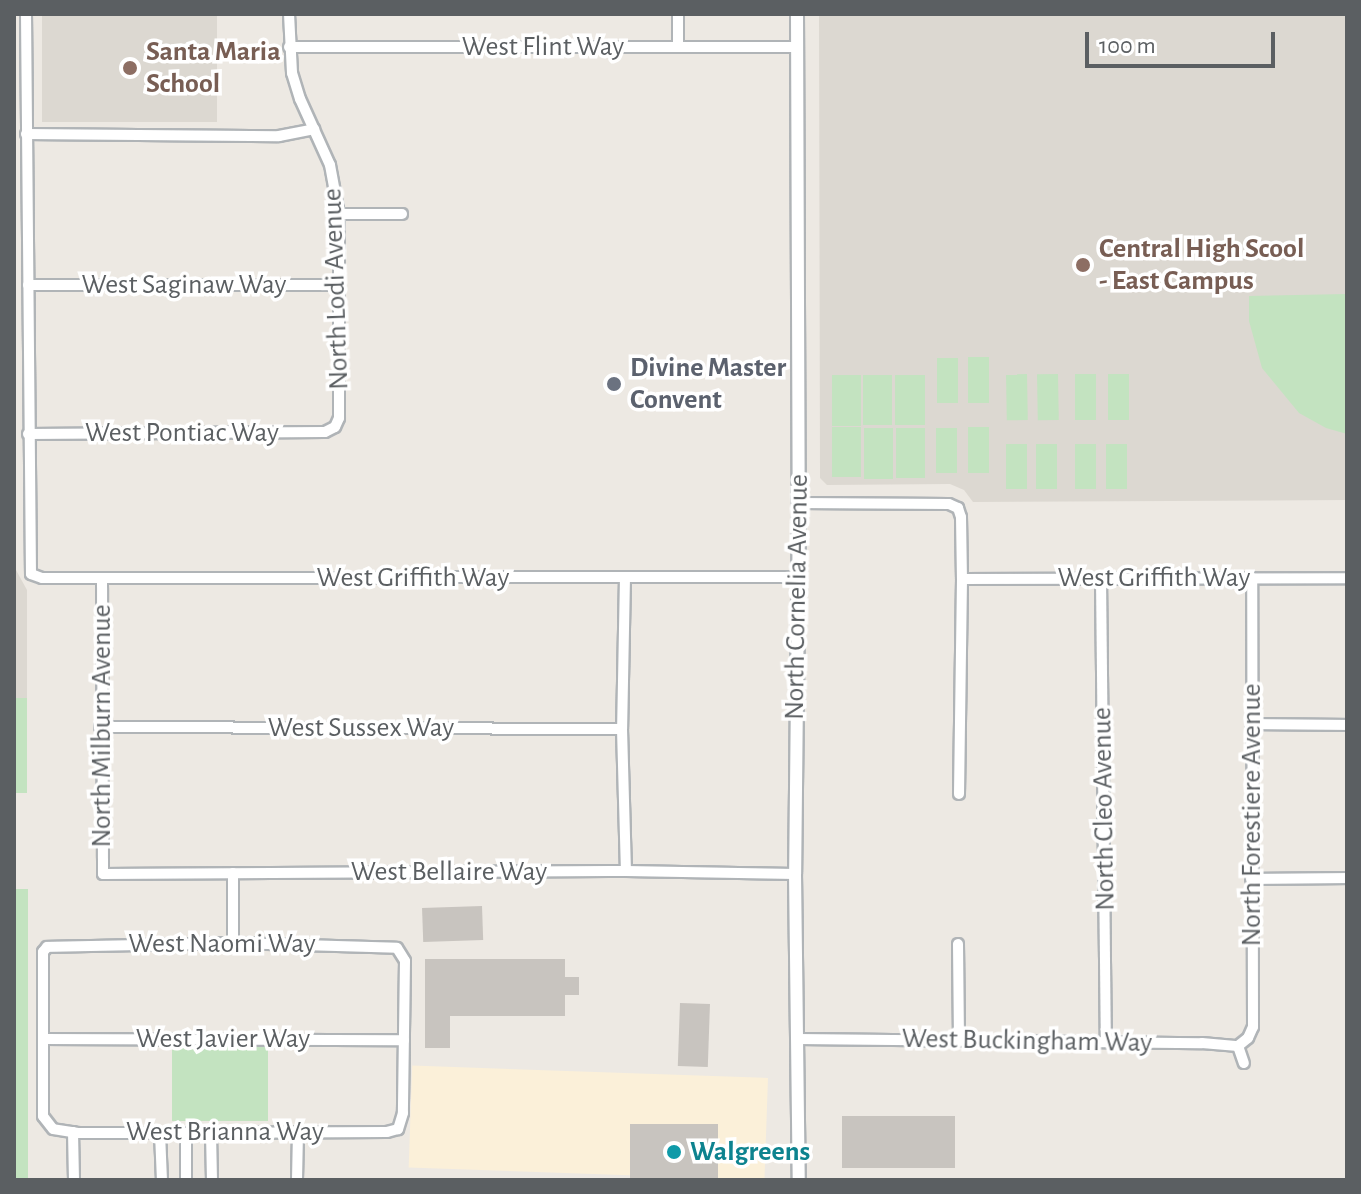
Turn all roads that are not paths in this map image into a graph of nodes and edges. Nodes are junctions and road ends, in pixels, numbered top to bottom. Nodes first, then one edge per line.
1 (26, 14) edge
2 (289, 14) edge
3 (678, 14) edge
4 (797, 14) edge
5 (289, 47) junction
6 (678, 47) junction
7 (797, 47) junction
8 (314, 129) junction
9 (26, 134) junction
10 (339, 214) junction
11 (402, 214) dead end
12 (28, 285) junction
13 (339, 285) junction
14 (335, 427) joint
15 (28, 434) junction
16 (799, 503) junction
17 (625, 577) junction
18 (796, 577) junction
19 (102, 578) junction
20 (1101, 578) junction
21 (1252, 578) junction
22 (1347, 578) edge
23 (962, 579) junction
24 (1251, 724) junction
25 (1347, 725) edge
26 (100, 727) junction
27 (622, 729) junction
28 (959, 794) dead end
29 (626, 871) junction
30 (233, 873) junction
31 (103, 874) joint
32 (795, 874) junction
33 (1347, 878) edge
34 (1251, 879) junction
35 (233, 943) junction
36 (958, 944) dead end
37 (43, 1039) junction
38 (798, 1039) junction
39 (959, 1039) junction
40 (404, 1040) junction
41 (1106, 1040) junction
42 (1238, 1046) junction
43 (1244, 1063) dead end
44 (73, 1132) junction
45 (298, 1132) junction
46 (160, 1133) junction
47 (186, 1133) junction
48 (211, 1133) junction
49 (74, 1180) edge
50 (162, 1180) edge
51 (186, 1180) edge
52 (212, 1180) edge
53 (297, 1180) edge
54 (799, 1180) edge

1 - 9 street
2 - 5 street, North Lodi Avenue
3 - 6 street
4 - 7 street, North Cornelia Avenue
5 - 6 street, West Flint Way
5 - 8 street, North Lodi Avenue
6 - 7 street, West Flint Way
7 - 16 street, North Cornelia Avenue
8 - 9 street
8 - 10 street, North Lodi Avenue
9 - 12 street
10 - 11 street
10 - 13 street, North Lodi Avenue
12 - 13 street, West Saginaw Way
12 - 15 street
13 - 14 street, North Lodi Avenue
14 - 15 street, West Pontiac Way
15 - 19 street, West Griffith Way
16 - 18 street, North Cornelia Avenue
16 - 23 street
17 - 18 street, West Griffith Way
17 - 19 street, West Griffith Way
17 - 27 street
18 - 32 street, North Cornelia Avenue
19 - 26 street, North Milburn Avenue
20 - 21 street, West Griffith Way
20 - 23 street, West Griffith Way
20 - 41 street, North Cleo Avenue
21 - 22 street, West Griffith Way
21 - 24 street, North Forestiere Avenue
23 - 28 street
24 - 25 street
24 - 34 street, North Forestiere Avenue
26 - 27 street, West Sussex Way
26 - 31 street, North Milburn Avenue
27 - 29 street
29 - 30 street, West Bellaire Way
29 - 32 street, West Bellaire Way
30 - 31 street, West Bellaire Way
30 - 35 street
32 - 38 street, North Cornelia Avenue
33 - 34 street
34 - 42 street, North Forestiere Avenue
35 - 37 street, West Naomi Way
35 - 40 street, West Naomi Way
36 - 39 street
37 - 40 street, West Javier Way
37 - 44 street, West Brianna Way
38 - 39 street, West Buckingham Way
38 - 54 street, North Cornelia Avenue
39 - 41 street, West Buckingham Way
40 - 45 street, West Brianna Way
41 - 42 street, West Buckingham Way
42 - 43 street
44 - 46 street, West Brianna Way
44 - 49 street
45 - 48 street, West Brianna Way
45 - 53 street
46 - 47 street, West Brianna Way
46 - 50 street
47 - 48 street, West Brianna Way
47 - 51 street
48 - 52 street

